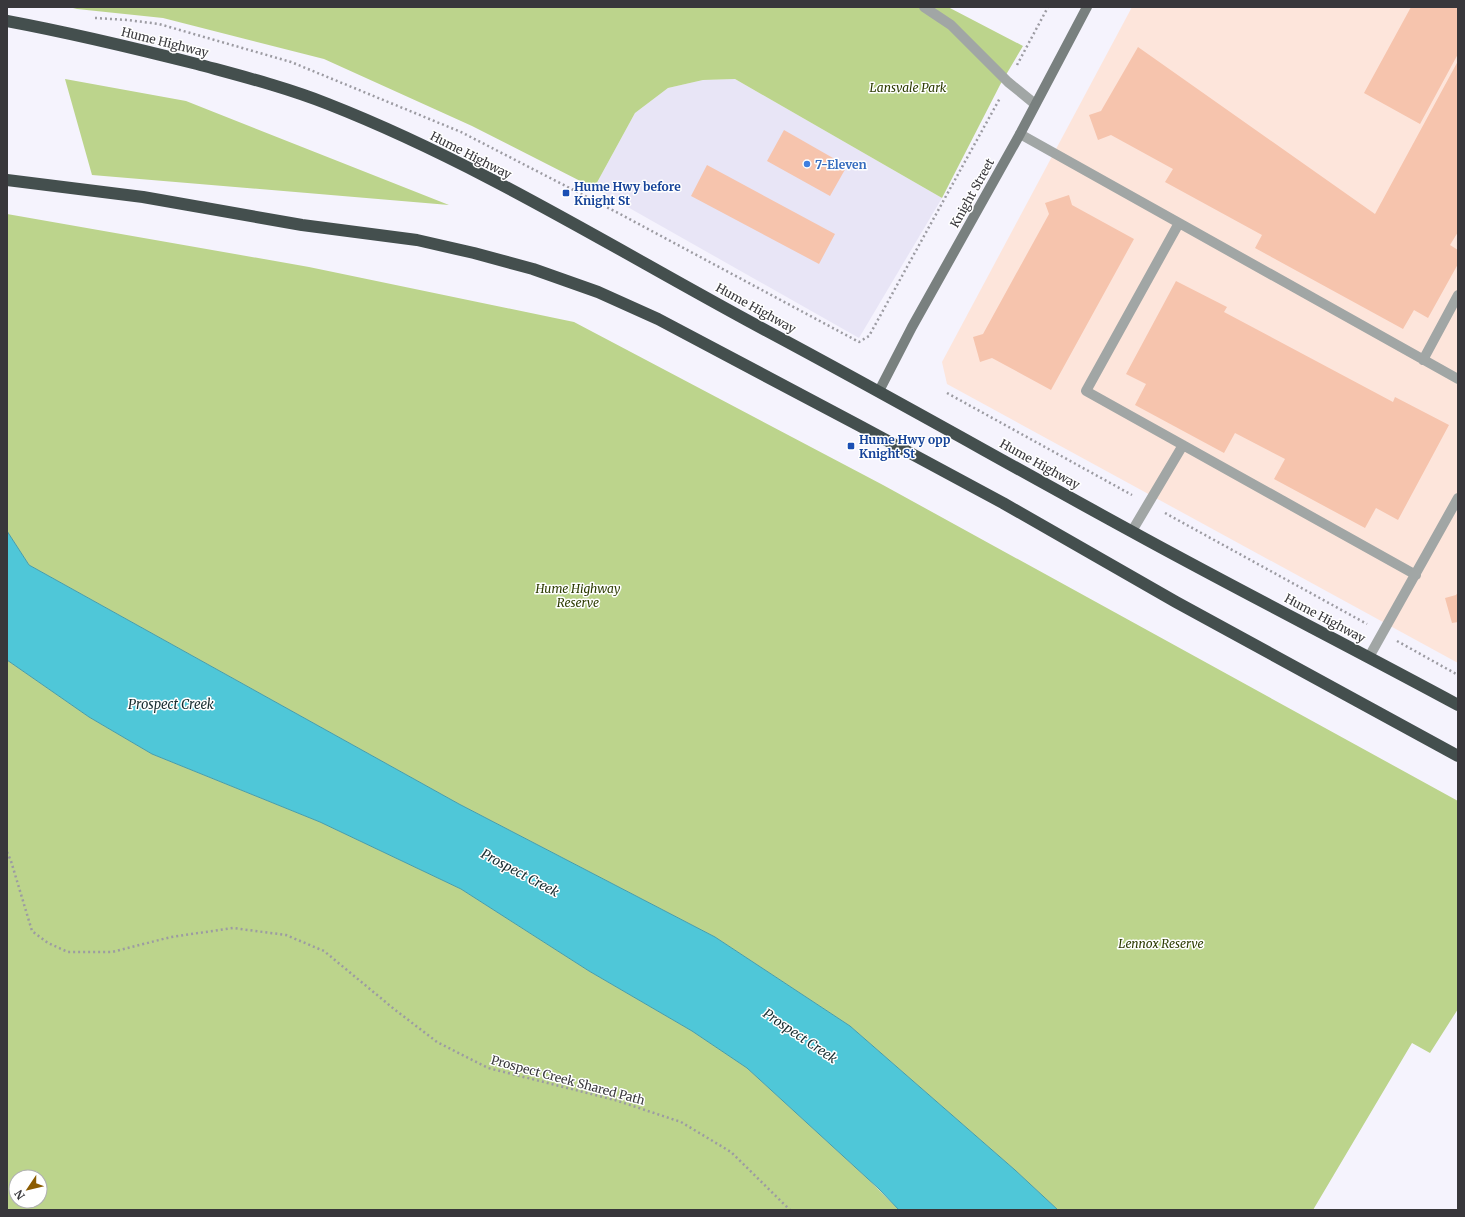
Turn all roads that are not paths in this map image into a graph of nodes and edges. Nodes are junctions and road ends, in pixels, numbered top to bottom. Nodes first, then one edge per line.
1 (924, 7) edge
2 (1087, 7) edge
3 (7, 21) edge
4 (1036, 104) junction
5 (1020, 134) junction
6 (12, 181) edge
7 (1179, 223) junction
8 (1458, 295) edge
9 (1423, 360) junction
10 (1458, 379) edge
11 (879, 391) junction
12 (1183, 445) junction
13 (1458, 498) edge
14 (1132, 531) junction
15 (1416, 575) junction
16 (1369, 657) junction
17 (1458, 705) edge
18 (1458, 756) edge

1 - 4 lane
2 - 4 street, Knight Street
3 - 11 highway, Hume Highway
4 - 5 street, Knight Street
5 - 7 lane
5 - 11 street, Knight Street
6 - 18 highway
7 - 9 lane
7 - 12 lane
8 - 9 lane
9 - 10 lane
11 - 14 highway, Hume Highway
12 - 14 lane
12 - 15 lane
13 - 15 lane
14 - 16 highway, Hume Highway
15 - 16 lane
16 - 17 highway, Hume Highway

